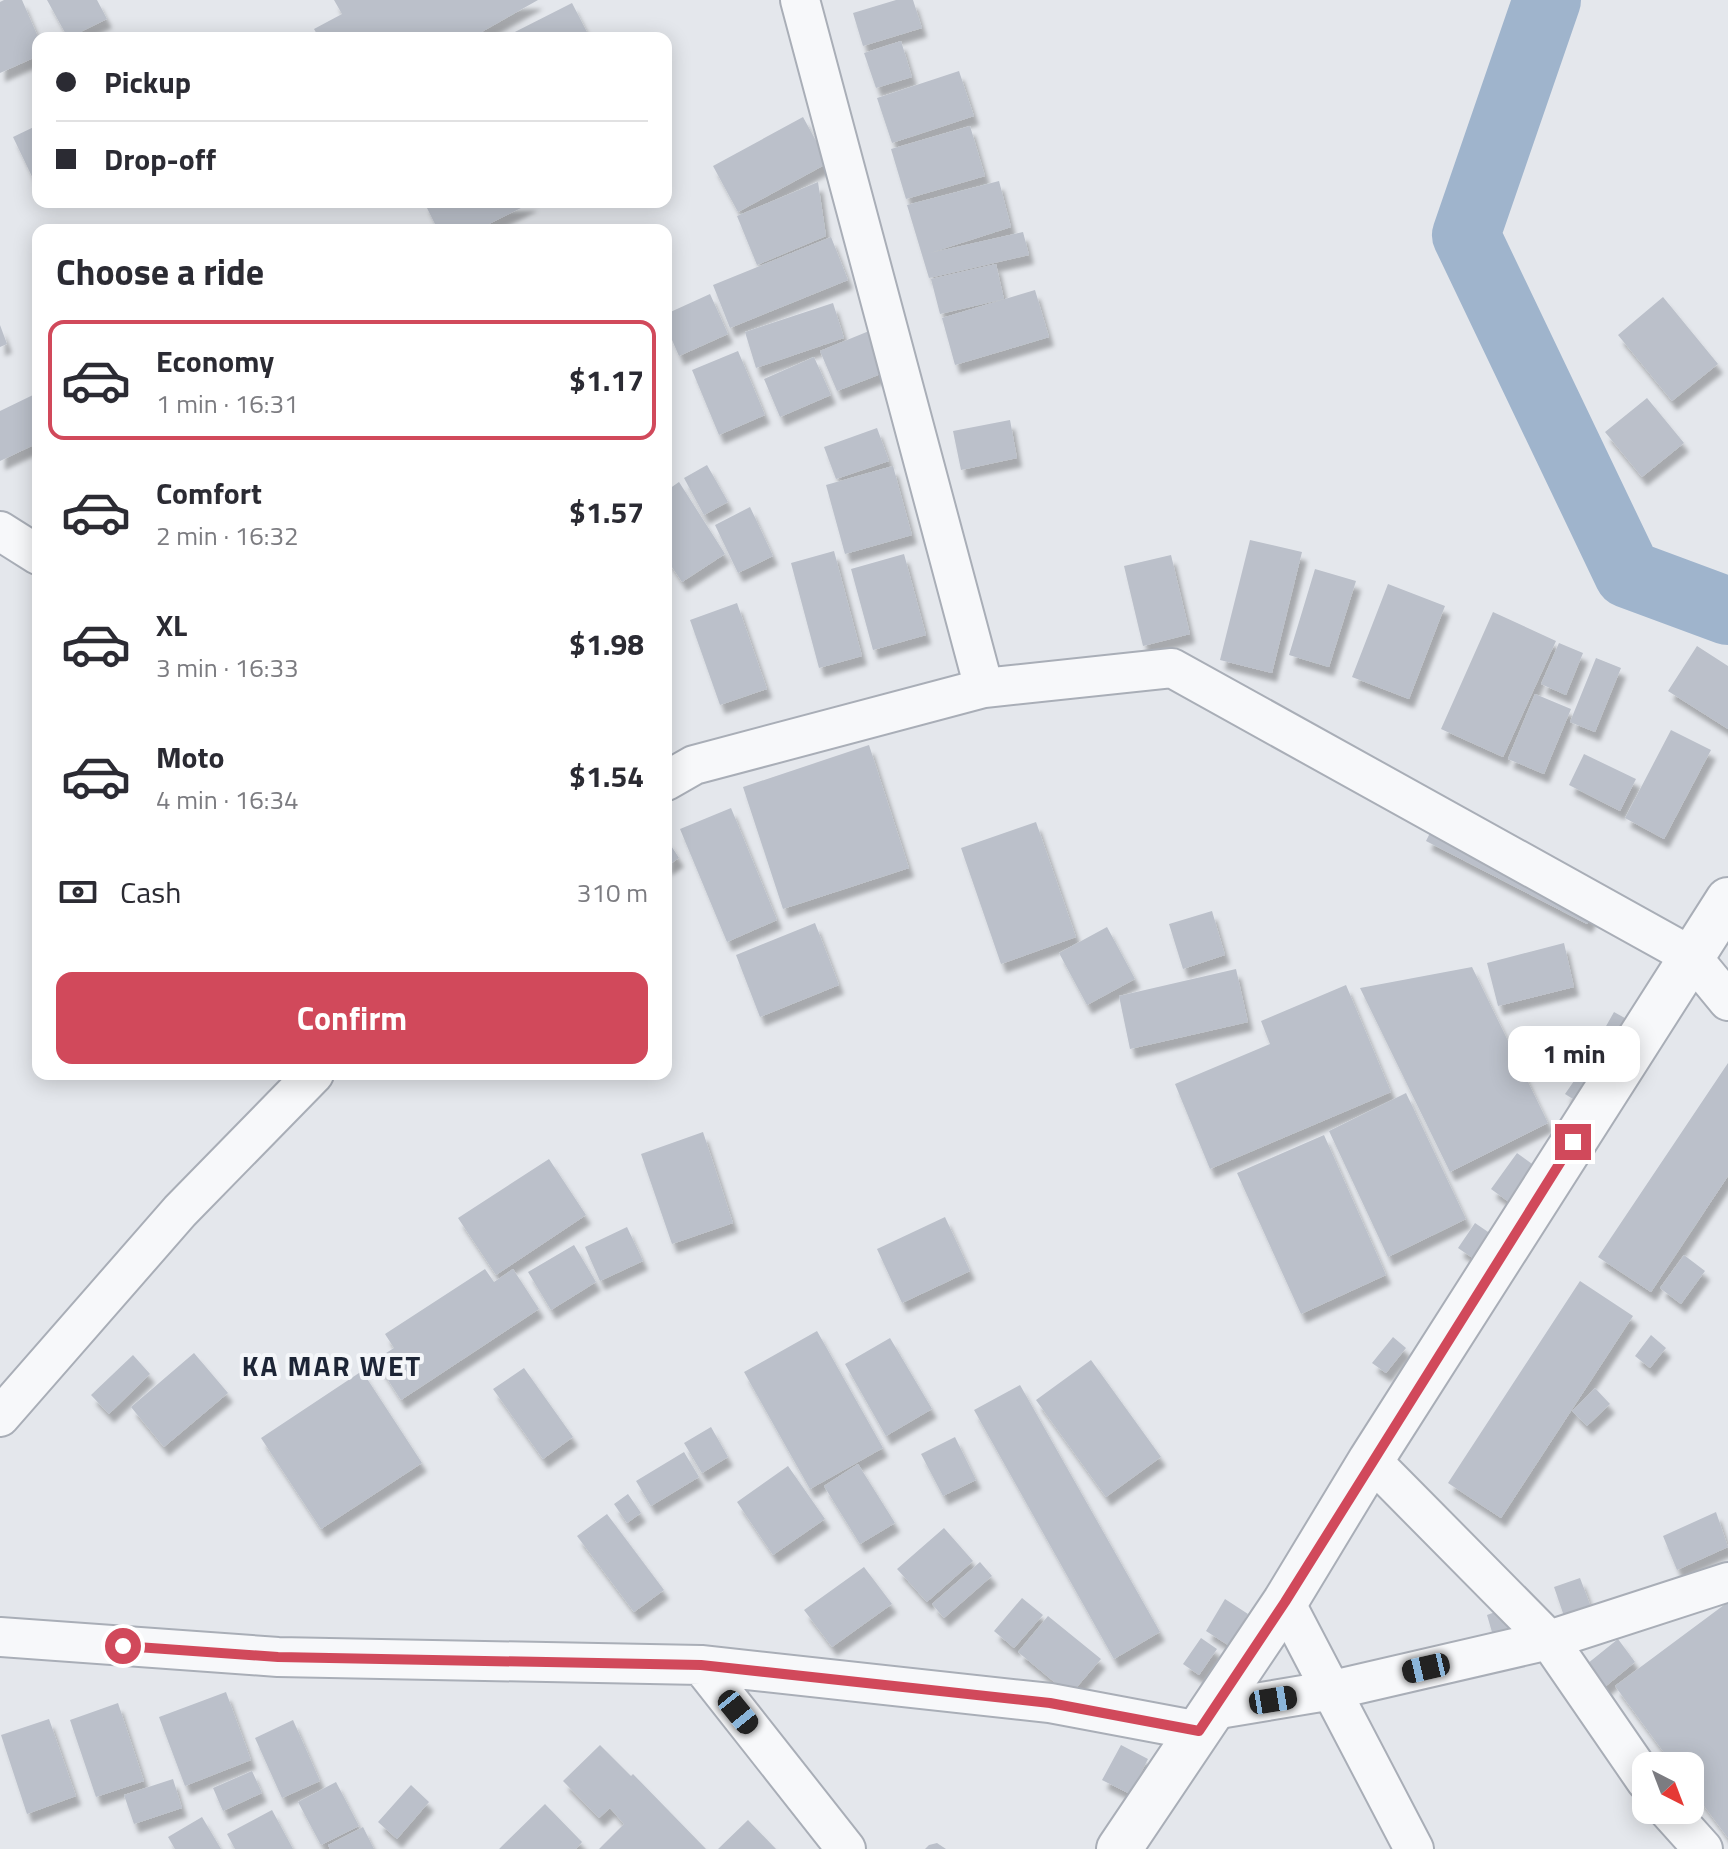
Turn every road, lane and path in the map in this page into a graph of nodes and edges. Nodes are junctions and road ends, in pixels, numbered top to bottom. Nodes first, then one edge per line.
1 (800, 0) edge
2 (0, 531) edge
3 (32, 551) edge
4 (984, 688) junction
5 (672, 778) edge
6 (1728, 900) edge
7 (1691, 956) junction
8 (1728, 1001) edge
9 (308, 1080) edge
10 (0, 1417) edge
11 (1371, 1460) junction
12 (1728, 1582) edge
13 (1285, 1602) junction
14 (0, 1637) edge
15 (1549, 1640) junction
16 (701, 1665) junction
17 (1333, 1690) junction
18 (1206, 1720) junction
19 (1632, 1761) edge
20 (1681, 1824) edge
21 (846, 1849) edge
22 (1119, 1849) edge
23 (1414, 1849) edge
24 (1703, 1849) edge

1 - 4 street
2 - 3 street
4 - 5 street
4 - 7 street
6 - 7 street
7 - 8 street
7 - 11 street
9 - 10 street
11 - 13 street
11 - 15 street
12 - 15 street
13 - 17 street
13 - 18 street
14 - 16 street
15 - 17 street
15 - 19 street
16 - 18 street
16 - 21 street
17 - 18 street
17 - 23 street
18 - 22 street
20 - 24 street

